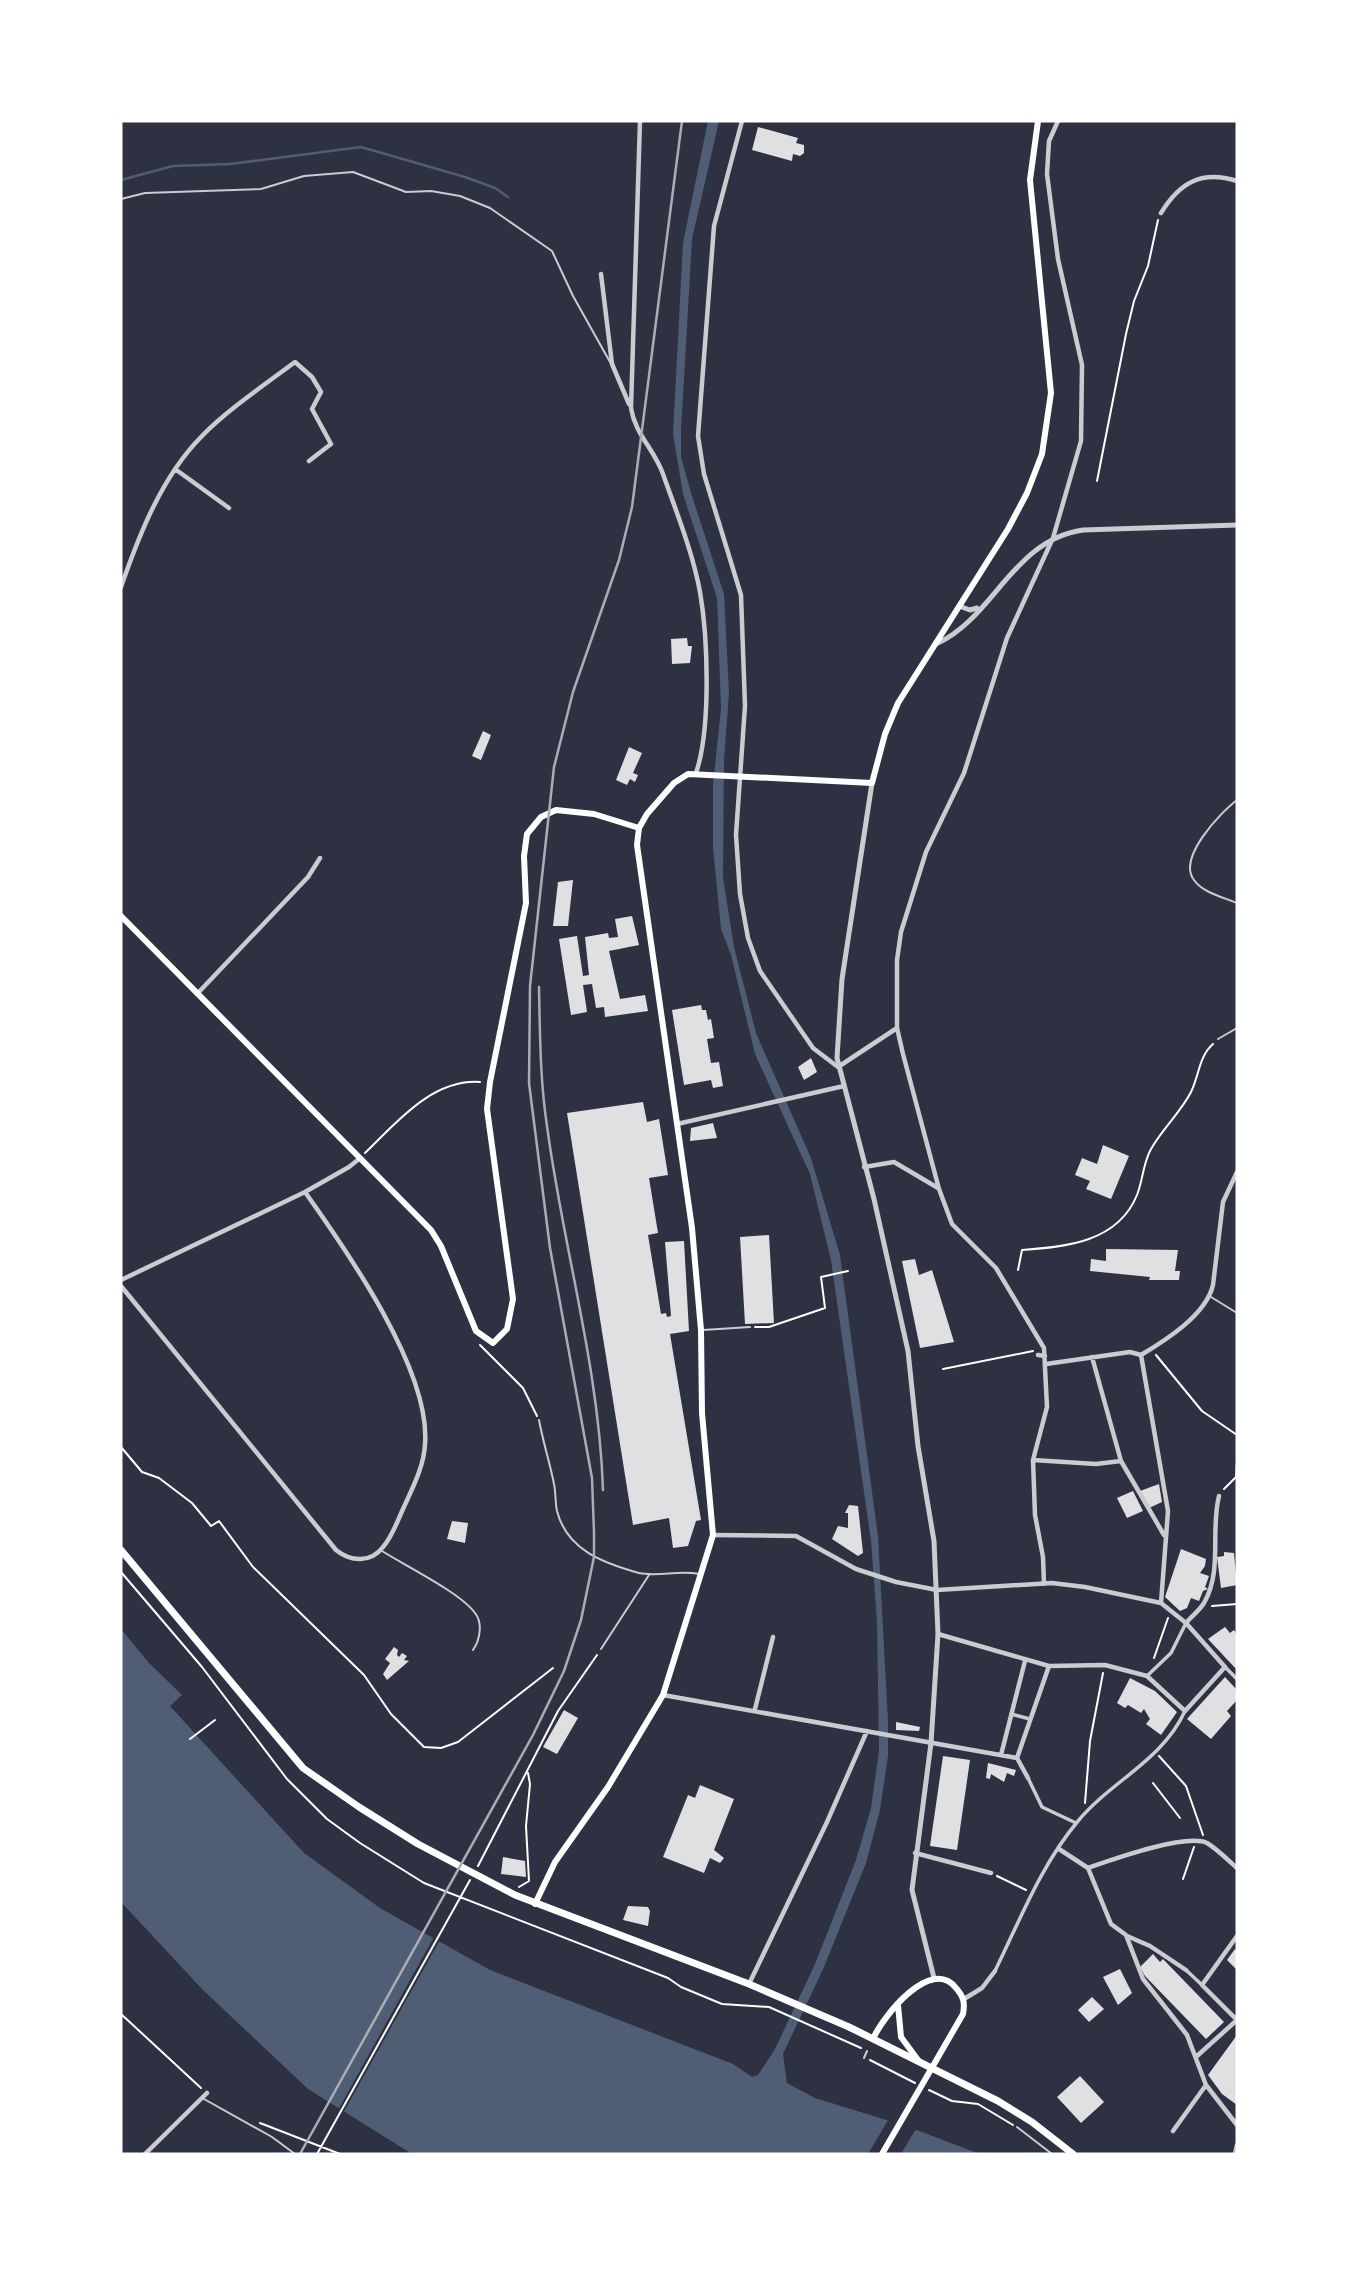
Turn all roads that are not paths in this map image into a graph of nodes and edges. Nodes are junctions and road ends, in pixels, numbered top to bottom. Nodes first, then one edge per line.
1 (640, 121) edge
2 (742, 121) edge
3 (1038, 121) edge
4 (1058, 121) edge
5 (1237, 181) edge
6 (121, 199) edge
7 (1161, 213) road end
8 (601, 274) dead end
9 (611, 364) junction
10 (631, 408) junction
11 (309, 461) dead end
12 (175, 469) junction
13 (229, 508) dead end
14 (1237, 525) edge
15 (1053, 538) junction
16 (121, 587) edge
17 (959, 606) junction
18 (980, 607) junction
19 (938, 643) junction
20 (696, 773) junction
21 (734, 775) junction
22 (872, 783) junction
23 (1237, 800) edge
24 (639, 828) junction
25 (320, 858) dead end
26 (1237, 903) edge
27 (121, 916) edge
28 (197, 994) junction
29 (897, 1028) junction
30 (1237, 1028) edge
31 (1218, 1039) road end
32 (838, 1067) junction
33 (844, 1086) junction
34 (676, 1124) junction
35 (359, 1159) junction
36 (864, 1167) junction
37 (1237, 1171) edge
38 (939, 1189) junction
39 (305, 1192) junction
40 (121, 1280) edge
41 (121, 1286) edge
42 (1210, 1297) junction
43 (1237, 1313) edge
44 (750, 1328) road end
45 (701, 1330) junction
46 (1038, 1355) dead end
47 (1140, 1355) junction
48 (1045, 1356) junction
49 (1092, 1357) junction
50 (1046, 1364) junction
51 (539, 1420) road end
52 (1033, 1460) junction
53 (1121, 1461) junction
54 (1219, 1496) road end
55 (713, 1535) junction
56 (1164, 1536) junction
57 (121, 1550) edge
58 (381, 1550) junction
59 (650, 1574) junction
60 (700, 1574) junction
61 (1044, 1584) junction
62 (937, 1590) junction
63 (1161, 1604) junction
64 (1186, 1623) junction
65 (938, 1634) junction
66 (773, 1637) dead end
67 (601, 1649) road end
68 (474, 1650) dead end
69 (1025, 1661) junction
70 (1049, 1666) junction
71 (1225, 1667) junction
72 (1147, 1676) junction
73 (1237, 1679) edge
74 (663, 1695) junction
75 (755, 1709) junction
76 (1185, 1711) junction
77 (1011, 1714) junction
78 (1032, 1720) junction
79 (867, 1731) junction
80 (931, 1743) junction
81 (1001, 1755) junction
82 (1017, 1758) junction
83 (1028, 1778) joint
84 (1076, 1823) junction
85 (1059, 1849) junction
86 (915, 1853) junction
87 (1088, 1868) junction
88 (1237, 1868) edge
89 (991, 1873) road end
90 (535, 1904) junction
91 (1126, 1936) junction
92 (1237, 1937) edge
93 (1186, 1970) joint
94 (995, 1971) joint
95 (934, 1978) junction
96 (749, 1984) junction
97 (1202, 1985) junction
98 (964, 1999) junction
99 (898, 2005) junction
100 (1237, 2020) edge
101 (873, 2039) junction
102 (867, 2051) road end
103 (1197, 2056) junction
104 (864, 2057) road end
105 (918, 2060) junction
106 (1206, 2085) junction
107 (207, 2093) road end
108 (204, 2099) junction
109 (1237, 2125) edge
110 (1017, 2127) road end
111 (1173, 2131) dead end
112 (1237, 2145) edge
113 (145, 2154) edge
114 (295, 2154) edge
115 (882, 2154) edge
116 (1052, 2154) edge
117 (1073, 2154) edge
118 (1235, 2154) edge

1 - 10 street
2 - 21 street
3 - 17 main road
4 - 15 street
5 - 7 street
6 - 9 lane
8 - 9 street
9 - 10 street
10 - 20 street
11 - 12 street
12 - 13 street
12 - 16 street
14 - 15 street
15 - 18 street
15 - 29 street
17 - 18 street
17 - 19 main road
18 - 19 street
19 - 22 main road
20 - 21 main road
20 - 24 main road
21 - 22 main road
21 - 32 street
22 - 32 street
23 - 26 lane
24 - 34 main road
24 - 35 main road
25 - 28 street
27 - 28 main road
28 - 35 main road
29 - 32 street
29 - 38 street
30 - 31 lane
32 - 33 street
33 - 34 street
33 - 36 street
34 - 45 main road
35 - 39 street
36 - 38 street
36 - 62 street
37 - 42 street
38 - 48 street
39 - 40 street
39 - 58 street
41 - 58 street
42 - 43 lane
42 - 47 street
44 - 45 lane
45 - 55 main road
46 - 48 street
47 - 49 street
47 - 56 street
48 - 50 street
49 - 50 street
49 - 53 street
50 - 52 street
51 - 59 lane
52 - 53 street
52 - 61 street
53 - 56 street
54 - 64 street
55 - 60 main road
55 - 62 street
56 - 63 street
57 - 90 main road
58 - 68 lane
59 - 60 lane
59 - 67 lane
60 - 74 main road
61 - 62 street
61 - 63 street
62 - 65 street
63 - 64 street
64 - 71 street
64 - 72 street
65 - 69 street
65 - 80 street
66 - 75 street
69 - 70 street
69 - 77 street
70 - 72 street
70 - 78 street
71 - 73 street
71 - 76 street
72 - 76 street
74 - 75 street
74 - 90 main road
75 - 79 street
76 - 84 street
77 - 78 street
77 - 81 street
78 - 82 street
79 - 80 street
79 - 96 street
80 - 81 street
80 - 86 street
81 - 82 street
82 - 83 street
83 - 84 street
84 - 85 street
85 - 87 street
85 - 94 street
86 - 89 street
86 - 95 street
87 - 88 street
87 - 91 street
90 - 96 main road
91 - 93 street
91 - 103 street
92 - 97 street
93 - 97 street
94 - 98 street
95 - 98 main road
95 - 99 main road
96 - 101 main road
97 - 100 street
98 - 115 main road
99 - 101 main road
99 - 105 main road
100 - 103 street
101 - 105 main road
102 - 104 lane
103 - 106 street
105 - 117 main road
106 - 109 street
106 - 111 street
107 - 108 street
108 - 113 street
108 - 114 lane
110 - 116 lane
112 - 118 street

